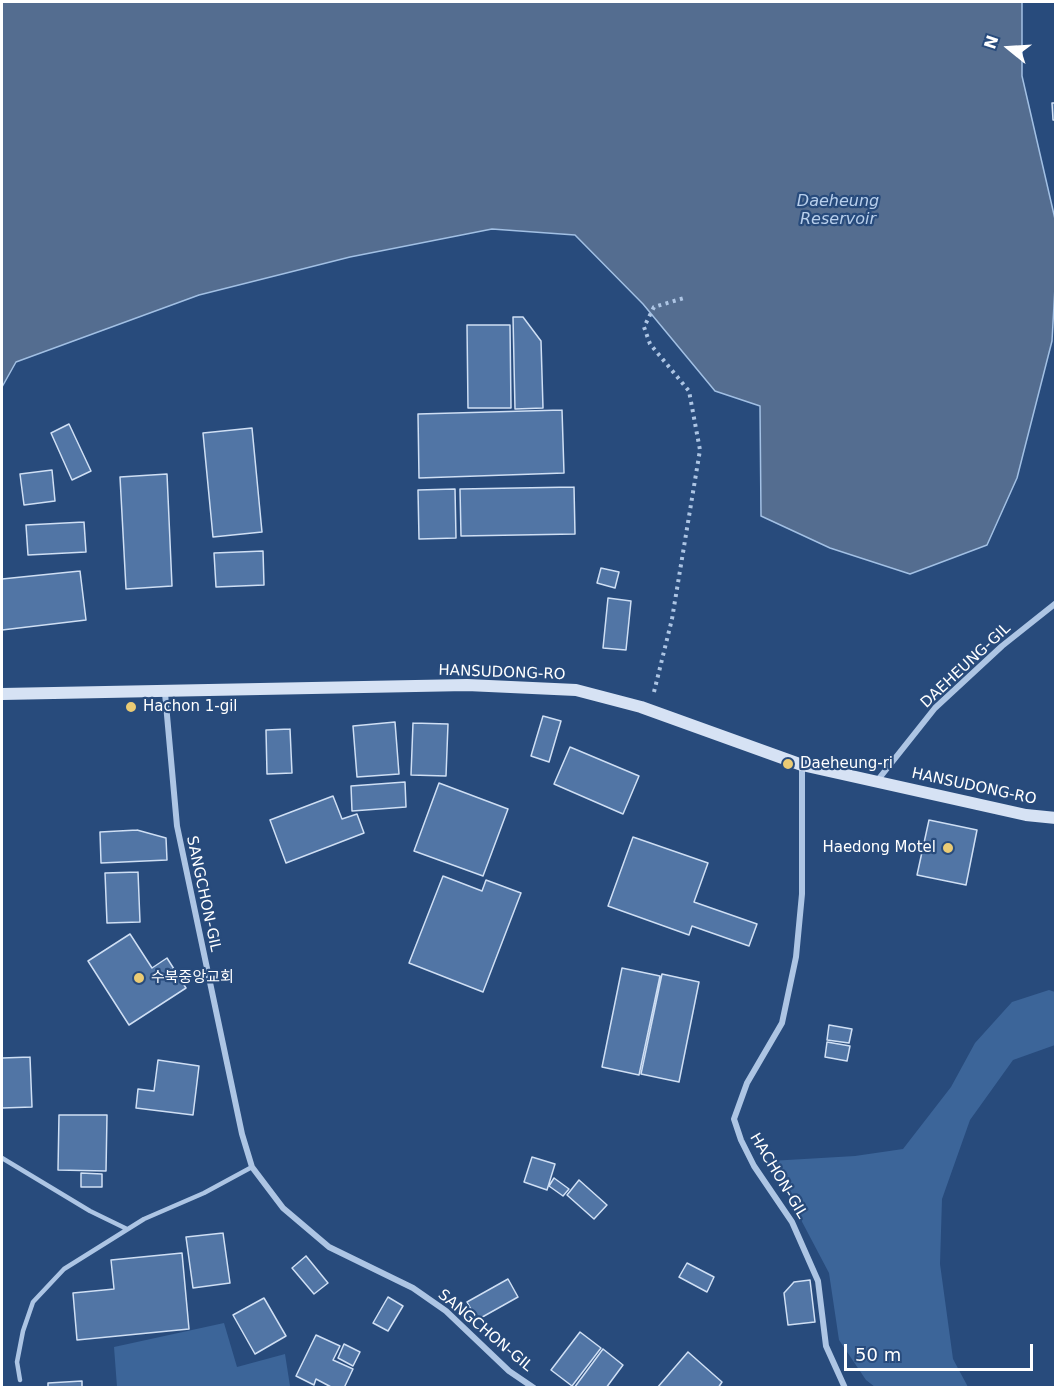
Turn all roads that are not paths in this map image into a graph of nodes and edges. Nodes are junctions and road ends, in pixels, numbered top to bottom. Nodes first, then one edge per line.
1 (1056, 603) edge
2 (165, 693) junction
3 (2, 694) edge
4 (802, 765) junction
5 (876, 781) junction
6 (1056, 818) edge
7 (2, 1158) edge
8 (252, 1167) junction
9 (127, 1229) junction
10 (20, 1380) dead end
11 (534, 1388) edge
12 (845, 1388) edge

1 - 5 street, DAEHEUNG-GIL
2 - 3 street, HANSUDONG-RO
2 - 4 street, HANSUDONG-RO
2 - 8 street, SANGCHON-GIL
4 - 5 street, HANSUDONG-RO
4 - 12 street, HACHON-GIL
5 - 6 street, HANSUDONG-RO
7 - 9 lane
8 - 9 lane
8 - 11 street, SANGCHON-GIL
9 - 10 lane

